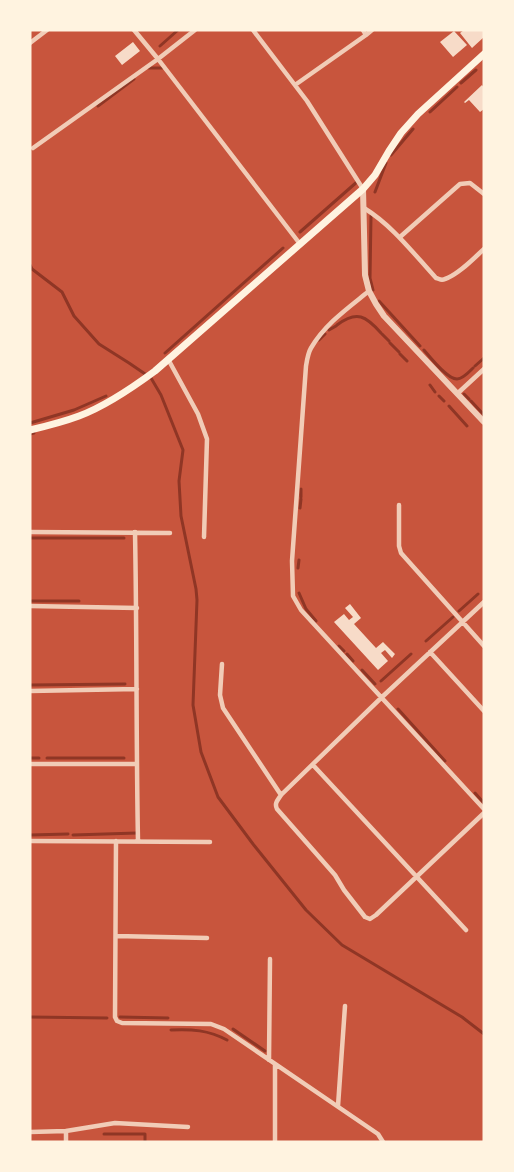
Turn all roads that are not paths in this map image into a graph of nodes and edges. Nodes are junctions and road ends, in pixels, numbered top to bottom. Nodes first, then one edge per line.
1 (47, 30) edge
2 (134, 30) edge
3 (195, 30) edge
4 (253, 30) edge
5 (372, 30) edge
6 (364, 32) edge
7 (30, 43) edge
8 (483, 57) edge
9 (158, 59) junction
10 (295, 85) junction
11 (33, 148) dead end
12 (363, 189) junction
13 (484, 194) edge
14 (364, 208) junction
15 (400, 237) junction
16 (300, 244) junction
17 (484, 249) edge
18 (369, 291) junction
19 (168, 359) junction
20 (484, 369) edge
21 (458, 393) junction
22 (484, 422) edge
23 (30, 430) edge
24 (399, 505) dead end
25 (30, 532) edge
26 (135, 532) junction
27 (170, 533) dead end
28 (204, 537) dead end
29 (484, 602) edge
30 (30, 606) edge
31 (137, 608) junction
32 (463, 621) junction
33 (484, 646) edge
34 (430, 652) junction
35 (222, 664) dead end
36 (137, 689) junction
37 (30, 691) edge
38 (381, 698) junction
39 (484, 711) edge
40 (30, 764) edge
41 (136, 764) junction
42 (313, 765) junction
43 (281, 795) junction
44 (484, 811) edge
45 (116, 841) junction
46 (138, 841) junction
47 (30, 842) edge
48 (210, 842) dead end
49 (417, 876) junction
50 (466, 930) dead end
51 (116, 936) junction
52 (207, 938) dead end
53 (270, 959) dead end
54 (345, 1006) dead end
55 (269, 1060) junction
56 (275, 1065) junction
57 (338, 1106) junction
58 (188, 1128) dead end
59 (66, 1131) junction
60 (30, 1132) edge
61 (66, 1142) edge
62 (275, 1142) edge
63 (383, 1142) edge

1 - 7 street
2 - 9 street
3 - 9 street
4 - 10 street
5 - 6 street
6 - 10 street
8 - 12 main road
9 - 11 street
9 - 16 street
10 - 12 street
12 - 14 street
12 - 16 main road
13 - 15 street
14 - 15 street
14 - 18 street
15 - 17 street
16 - 19 main road
18 - 21 street
18 - 38 street
19 - 23 main road
19 - 28 street
20 - 21 street
21 - 22 street
24 - 32 street
25 - 26 street
26 - 27 street
26 - 31 street
29 - 32 street
30 - 31 street
31 - 36 street
32 - 33 street
32 - 34 street
34 - 38 street
34 - 39 street
35 - 43 street
36 - 37 street
36 - 41 street
38 - 42 street
38 - 44 street
40 - 41 street
41 - 46 street
42 - 43 street
42 - 49 street
43 - 49 street
44 - 49 street
45 - 46 street
45 - 47 street
45 - 51 street
46 - 48 street
49 - 50 street
51 - 52 street
51 - 55 street
53 - 55 street
54 - 57 street
55 - 56 street
56 - 57 street
56 - 62 street
57 - 63 street
58 - 59 street
59 - 60 street
59 - 61 street

